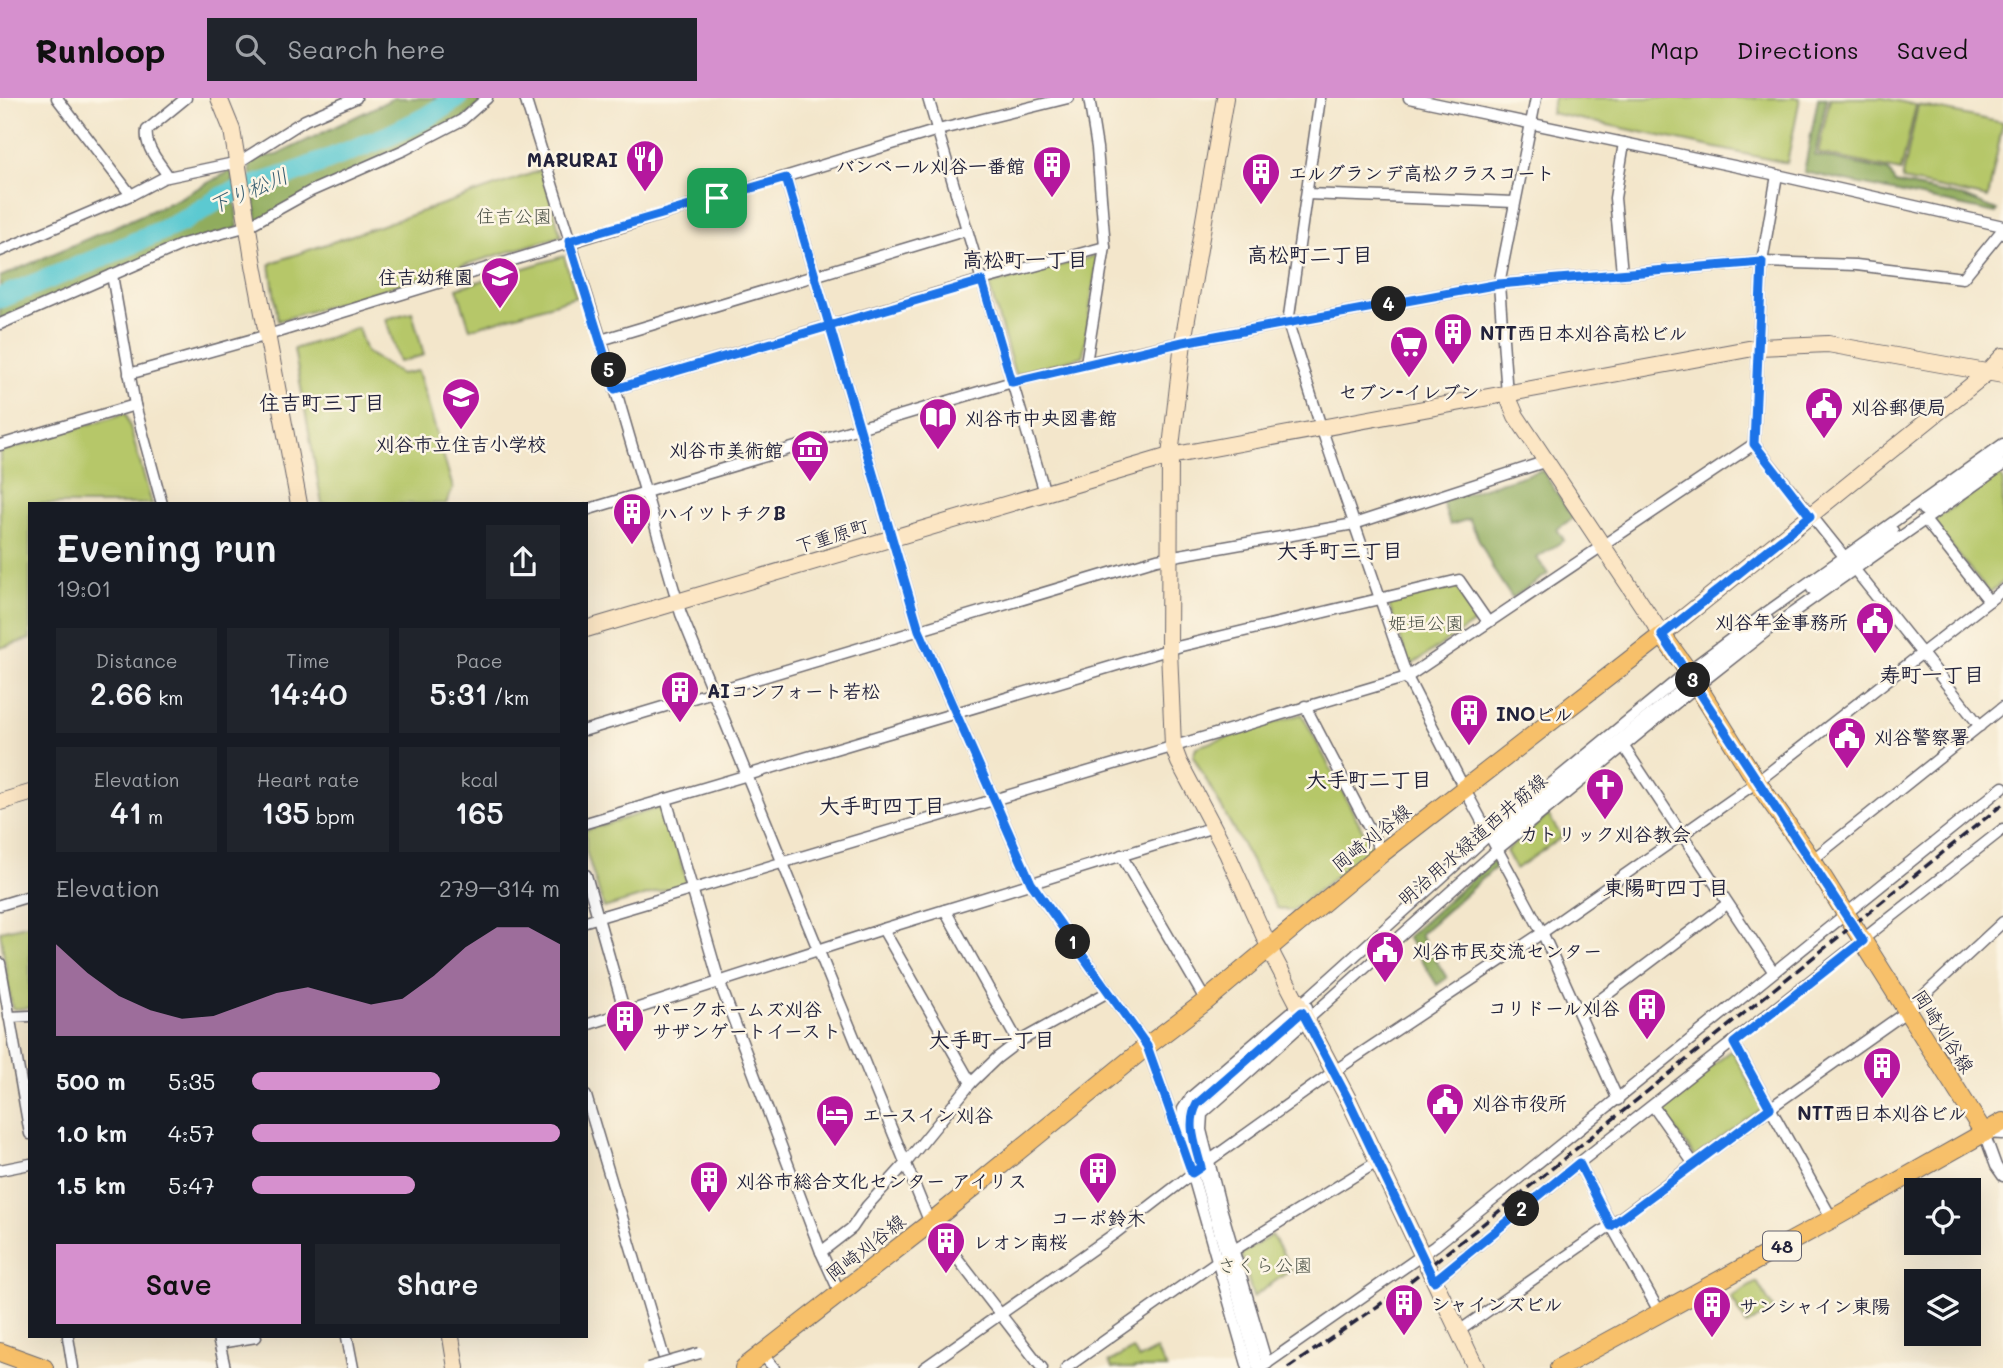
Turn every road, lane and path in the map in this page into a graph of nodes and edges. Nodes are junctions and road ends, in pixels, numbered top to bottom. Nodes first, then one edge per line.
1 (57, 98) edge
2 (186, 98) edge
3 (219, 98) edge
4 (356, 98) edge
5 (487, 98) edge
6 (525, 98) edge
7 (928, 98) edge
8 (1068, 98) edge
9 (1089, 98) edge
10 (1225, 98) edge
11 (1320, 98) edge
12 (1409, 98) edge
13 (1536, 98) edge
14 (1531, 123) junction
15 (938, 130) junction
16 (1624, 143) junction
17 (239, 164) junction
18 (1777, 175) junction
19 (168, 176) junction
20 (786, 178) junction
21 (1307, 194) junction
22 (131, 195) junction
23 (1514, 202) junction
24 (248, 226) junction
25 (2003, 228) edge
26 (967, 230) junction
27 (569, 241) junction
28 (1105, 247) junction
29 (0, 251) edge
30 (1762, 262) junction
31 (1622, 273) junction
32 (112, 275) junction
33 (815, 277) junction
34 (982, 281) junction
35 (1499, 284) junction
36 (1288, 323) junction
37 (0, 324) edge
38 (831, 326) junction
39 (268, 335) junction
40 (601, 340) junction
41 (1183, 342) junction
42 (1759, 347) junction
43 (2003, 356) edge
44 (1086, 363) junction
45 (1995, 373) edge
46 (129, 374) junction
47 (1012, 382) junction
48 (615, 389) junction
49 (1507, 395) junction
50 (135, 405) junction
51 (1321, 427) junction
52 (859, 429) junction
53 (0, 444) edge
54 (1754, 444) junction
55 (2003, 444) edge
56 (2003, 454) edge
57 (1170, 456) junction
58 (1547, 461) junction
59 (2002, 467) edge
60 (645, 492) junction
61 (1045, 494) junction
62 (161, 502) edge
63 (299, 502) edge
64 (588, 509) edge
65 (1810, 516) junction
66 (1925, 520) junction
67 (1354, 524) junction
68 (891, 539) junction
69 (1604, 547) junction
70 (1170, 557) junction
71 (1848, 563) junction
72 (2003, 590) edge
73 (1381, 599) junction
74 (1989, 601) junction
75 (677, 603) junction
76 (1488, 622) junction
77 (588, 628) edge
78 (919, 630) junction
79 (1662, 635) junction
80 (1169, 650) junction
81 (1922, 654) junction
82 (1407, 677) junction
83 (1692, 679) junction
84 (713, 693) junction
85 (1305, 706) junction
86 (2003, 707) edge
87 (957, 712) junction
88 (1980, 726) junction
89 (588, 729) edge
90 (1172, 746) junction
91 (1624, 747) junction
92 (746, 775) junction
93 (1757, 782) junction
94 (2003, 786) edge
95 (1465, 790) junction
96 (28, 794) edge
97 (666, 800) junction
98 (995, 800) junction
99 (0, 802) edge
100 (588, 822) edge
101 (1214, 827) junction
102 (2003, 829) edge
103 (1681, 836) junction
104 (1494, 841) junction
105 (1382, 853) junction
106 (1121, 855) junction
107 (1812, 860) junction
108 (782, 862) junction
109 (588, 881) edge
110 (1031, 883) junction
111 (693, 889) junction
112 (28, 897) edge
113 (1727, 904) junction
114 (0, 905) edge
115 (945, 910) junction
116 (1844, 914) junction
117 (599, 917) junction
118 (588, 920) edge
119 (2003, 922) edge
120 (883, 929) junction
121 (1542, 932) junction
122 (1863, 941) junction
123 (1269, 948) junction
124 (818, 950) junction
125 (0, 963) edge
126 (1773, 971) junction
127 (719, 981) junction
128 (1108, 992) junction
129 (1206, 1001) junction
130 (1302, 1012) junction
131 (1906, 1012) junction
132 (625, 1013) junction
133 (1580, 1015) junction
134 (28, 1016) edge
135 (6, 1021) edge
136 (588, 1024) edge
137 (1018, 1042) junction
138 (1734, 1043) junction
139 (1147, 1046) junction
140 (1333, 1072) junction
141 (971, 1083) junction
142 (1618, 1100) junction
143 (588, 1103) edge
144 (1653, 1106) junction
145 (1770, 1108) junction
146 (2003, 1122) edge
147 (28, 1125) edge
148 (1984, 1133) junction
149 (2003, 1134) edge
150 (1377, 1162) junction
151 (1579, 1163) junction
152 (28, 1164) edge
153 (905, 1164) junction
154 (1694, 1164) junction
155 (1201, 1166) junction
156 (0, 1170) edge
157 (2003, 1176) edge
158 (1832, 1219) junction
159 (930, 1223) junction
160 (1611, 1226) junction
161 (821, 1252) junction
162 (1226, 1256) junction
163 (1422, 1256) junction
164 (1434, 1281) junction
165 (840, 1293) junction
166 (1660, 1312) junction
167 (1000, 1313) junction
168 (1459, 1331) junction
169 (68, 1338) edge
170 (243, 1338) edge
171 (347, 1338) edge
172 (451, 1338) edge
173 (218, 1340) edge
174 (0, 1352) edge
175 (700, 1353) dead end
176 (768, 1361) edge
177 (1262, 1367) edge
178 (44, 1368) edge
179 (73, 1368) edge
180 (225, 1368) edge
181 (354, 1368) edge
182 (456, 1368) edge
183 (648, 1368) edge
184 (667, 1368) edge
185 (744, 1368) edge
186 (924, 1368) edge
187 (1042, 1368) edge
188 (1066, 1368) edge
189 (1248, 1368) edge
190 (1476, 1368) edge
191 (1559, 1368) edge

1 - 22 street
2 - 19 street
3 - 17 street
4 - 17 street
5 - 24 street
6 - 27 street
7 - 15 street
8 - 15 street
9 - 28 street
10 - 41 street
11 - 21 street
12 - 14 street
13 - 14 street
14 - 16 street
14 - 23 street
15 - 20 street
15 - 26 street
16 - 18 street
16 - 31 street
17 - 19 street
17 - 24 street
18 - 25 street
18 - 30 street
19 - 22 street
20 - 27 street
20 - 33 street
21 - 23 street
21 - 36 street
22 - 29 street
23 - 35 street
24 - 32 street
24 - 39 street
25 - 30 street
26 - 33 street
26 - 34 street
27 - 39 street
27 - 40 street
28 - 34 street
28 - 44 street
30 - 31 street
30 - 42 street
31 - 35 street
32 - 37 street
32 - 46 street
33 - 38 street
33 - 40 street
34 - 38 street
34 - 47 street
35 - 36 street
35 - 49 street
36 - 41 street
36 - 51 street
38 - 48 street
38 - 52 street
39 - 46 street
39 - 63 street
40 - 48 street
41 - 44 street
41 - 57 street
42 - 45 street, 下重原町
42 - 49 street, 下重原町
42 - 54 street
43 - 45 street
44 - 47 street
45 - 65 street
46 - 50 street
47 - 52 street
47 - 61 street
48 - 60 street
49 - 51 street, 下重原町
49 - 58 street
50 - 53 street
50 - 62 street
51 - 57 street, 下重原町
51 - 67 street
52 - 60 street
52 - 68 street
54 - 65 street
54 - 69 street
55 - 71 street
56 - 71 street
57 - 61 street, 下重原町
57 - 70 street
58 - 67 street
58 - 69 street
59 - 66 street
60 - 64 street
60 - 75 street
61 - 68 street, 下重原町
65 - 71 street
65 - 79 street
66 - 71 street
66 - 74 street
67 - 70 street
67 - 73 street
68 - 75 street, 下重原町
68 - 78 street
69 - 76 street
69 - 79 street
70 - 78 street
70 - 80 street
71 - 81 street
71 - 83 street
71 - 83 street
72 - 74 street
73 - 76 street
73 - 80 street
73 - 82 street
74 - 81 street
75 - 77 street, 下重原町
75 - 84 street
76 - 82 street
78 - 84 street
78 - 87 street
79 - 83 main road, 岡崎刈谷線
79 - 95 main road, 岡崎刈谷線
80 - 87 street
80 - 90 street
81 - 88 street
81 - 93 street
82 - 85 street
82 - 95 street
83 - 91 street
83 - 93 main road, 岡崎刈谷線
83 - 104 street, 明治用水緑道西井筋線
84 - 89 street
84 - 92 street
85 - 90 street
85 - 105 street
86 - 88 street
87 - 92 street
87 - 98 street
88 - 107 street
90 - 98 street
90 - 101 street
91 - 103 street
91 - 104 street
92 - 97 street
92 - 108 street
93 - 103 street
93 - 107 main road, 岡崎刈谷線
94 - 116 street
95 - 104 street
95 - 105 main road, 岡崎刈谷線
96 - 99 street
97 - 100 street
97 - 111 street
98 - 108 street
98 - 110 street
101 - 106 street
101 - 123 street
102 - 122 street
103 - 113 street
103 - 121 street
104 - 121 street
104 - 130 street
104 - 130 street
105 - 123 main road, 岡崎刈谷線
106 - 110 street
106 - 129 street
107 - 116 main road, 岡崎刈谷線
108 - 111 street
108 - 124 street
109 - 117 street
110 - 115 street
110 - 128 street
111 - 117 street
111 - 127 street
112 - 114 street
113 - 126 street
113 - 133 street
115 - 120 street
115 - 137 street
116 - 122 main road, 岡崎刈谷線
116 - 126 street
117 - 118 street
117 - 132 street
119 - 131 street
120 - 124 street
120 - 141 street
121 - 133 street
121 - 140 street
122 - 131 main road, 岡崎刈谷線
122 - 138 street
123 - 129 main road, 岡崎刈谷線
123 - 130 street
124 - 127 street
124 - 153 street
125 - 135 street
126 - 142 street
127 - 132 street
127 - 161 street
128 - 137 street
128 - 139 street
129 - 139 main road, 岡崎刈谷線
130 - 140 street
130 - 155 street
130 - 155 street
131 - 145 street
131 - 148 main road, 岡崎刈谷線
132 - 136 street
133 - 142 street
134 - 135 street
135 - 147 street
137 - 141 street
138 - 144 street
138 - 145 street
139 - 155 street
139 - 159 main road, 岡崎刈谷線
140 - 150 street
140 - 155 street
141 - 153 street
142 - 163 street
143 - 184 street
144 - 151 street
144 - 154 street
145 - 154 street
145 - 158 street
146 - 148 main road, 48
148 - 149 street
148 - 157 street
148 - 158 main road, 48
150 - 162 street
150 - 163 street
151 - 160 street
151 - 164 street
152 - 156 street
153 - 159 street
153 - 161 street
154 - 160 street
155 - 162 street
155 - 162 street
155 - 167 street
158 - 166 main road, 48
159 - 165 main road, 岡崎刈谷線
159 - 167 street
160 - 166 street
160 - 168 street
161 - 165 street
162 - 177 street
162 - 188 street
162 - 189 street
163 - 164 street
163 - 177 street
164 - 168 street
165 - 176 main road, 岡崎刈谷線
166 - 191 main road, 48
167 - 186 street
167 - 187 street
168 - 190 street
169 - 179 street
170 - 173 street
171 - 181 street
172 - 182 street
173 - 180 street
174 - 178 main road
175 - 183 street, bridge
176 - 185 main road, 岡崎刈谷線

